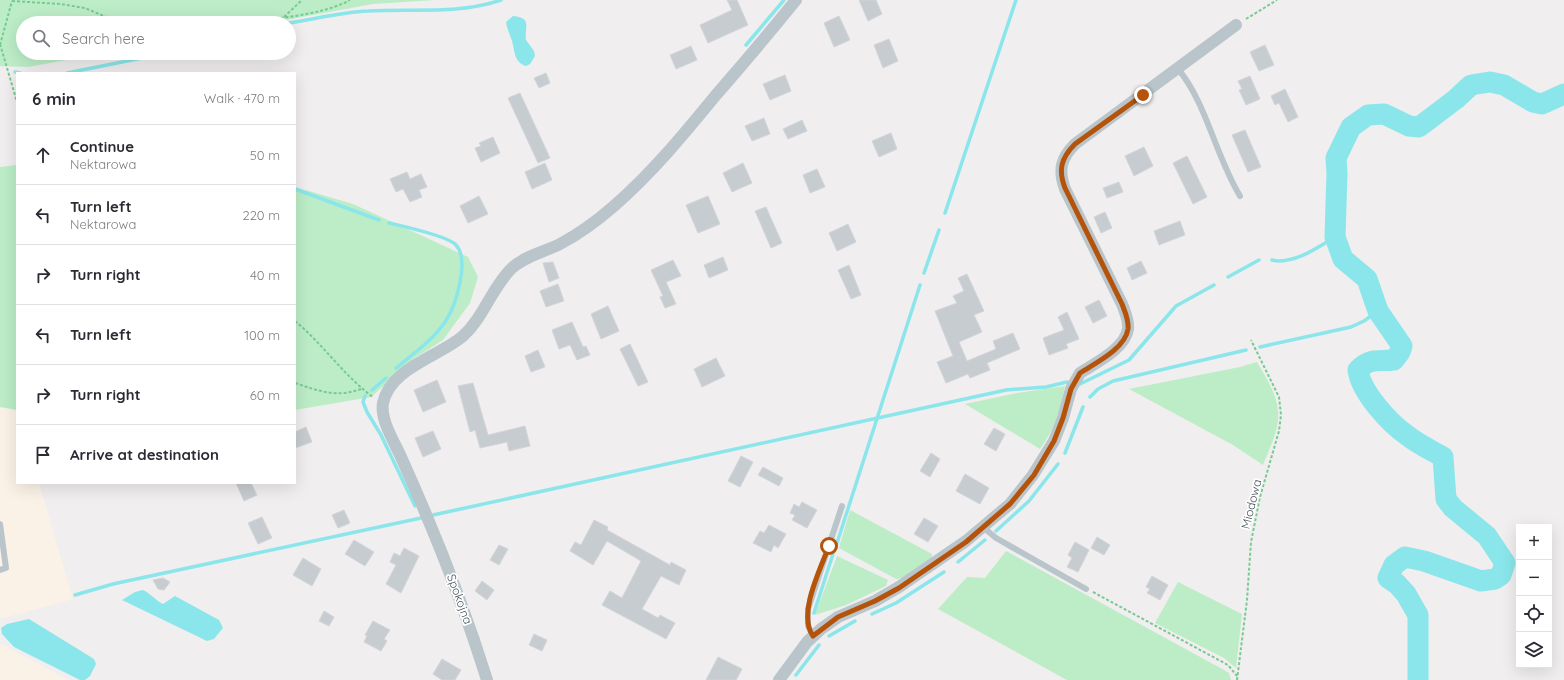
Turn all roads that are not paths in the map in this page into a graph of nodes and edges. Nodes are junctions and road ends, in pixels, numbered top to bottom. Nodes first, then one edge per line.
1 (796, 0) edge
2 (1236, 25) road end
3 (1178, 69) junction
4 (1240, 196) dead end
5 (842, 506) dead end
6 (0, 524) edge
7 (984, 528) junction
8 (0, 570) edge
9 (1086, 589) road end
10 (813, 636) junction
11 (487, 680) edge
12 (779, 680) edge

1 - 11 street, Spokojna
2 - 3 street
3 - 4 lane
3 - 7 street
5 - 10 lane
6 - 8 lane
7 - 9 lane
7 - 10 street
10 - 12 street

